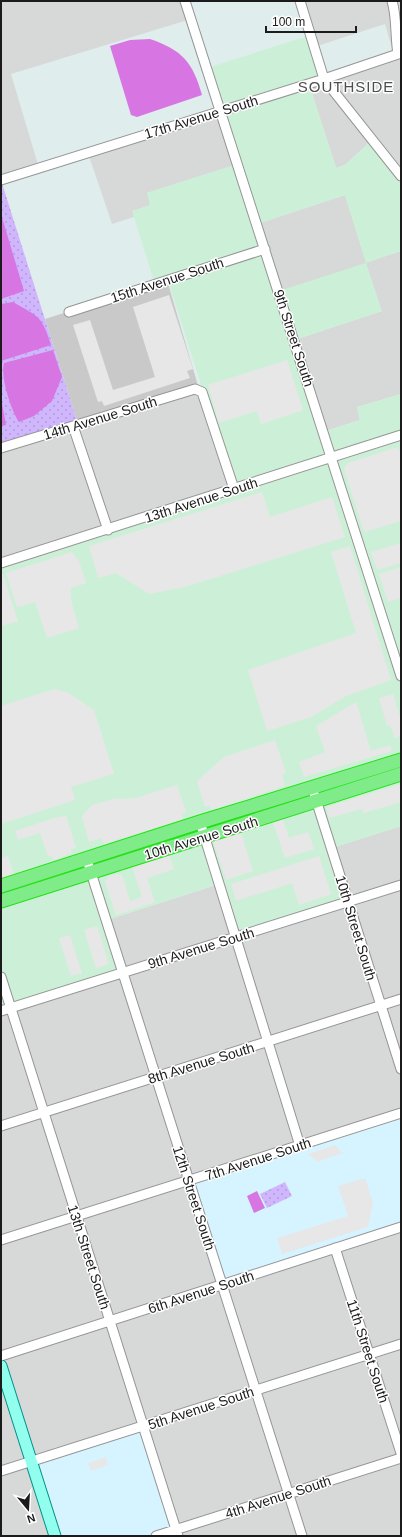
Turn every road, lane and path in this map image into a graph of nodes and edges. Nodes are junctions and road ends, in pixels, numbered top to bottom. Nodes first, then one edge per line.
1 (185, 1) edge
2 (300, 1) edge
3 (392, 1) edge
4 (398, 18) edge
5 (400, 53) edge
6 (324, 79) junction
7 (221, 111) junction
8 (401, 176) edge
9 (1, 180) edge
10 (265, 249) junction
11 (69, 312) dead end
12 (72, 426) junction
13 (401, 435) edge
14 (1, 448) edge
15 (331, 457) junction
16 (234, 490) junction
17 (108, 530) junction
18 (1, 563) edge
19 (401, 676) edge
20 (401, 760) edge
21 (401, 774) edge
22 (312, 787) junction
23 (316, 802) junction
24 (200, 822) junction
25 (205, 837) junction
26 (89, 866) junction
27 (401, 885) edge
28 (1, 886) edge
29 (1, 901) edge
30 (348, 902) junction
31 (235, 937) junction
32 (123, 972) junction
33 (1, 977) edge
34 (401, 999) edge
35 (380, 1006) junction
36 (11, 1008) junction
37 (1, 1011) edge
38 (268, 1042) junction
39 (401, 1069) edge
40 (156, 1076) junction
41 (43, 1113) junction
42 (401, 1114) edge
43 (1, 1126) edge
44 (300, 1146) junction
45 (189, 1181) junction
46 (76, 1216) junction
47 (401, 1227) edge
48 (1, 1240) edge
49 (335, 1248) junction
50 (222, 1285) junction
51 (110, 1321) junction
52 (401, 1344) edge
53 (370, 1354) junction
54 (1, 1356) edge
55 (1, 1366) edge
56 (256, 1389) junction
57 (144, 1426) junction
58 (401, 1453) edge
59 (401, 1458) edge
60 (32, 1462) junction
61 (1, 1471) edge
62 (288, 1494) junction
63 (177, 1533) edge
64 (55, 1536) edge
65 (156, 1536) edge
66 (302, 1536) edge

1 - 7 street, 9th Street South
2 - 6 street
3 - 4 street
4 - 5 street
5 - 6 street, 17th Avenue South
6 - 7 street, 17th Avenue South
6 - 8 street
7 - 9 street, 17th Avenue South
7 - 10 street, 9th Street South
10 - 11 street, 15th Avenue South
10 - 15 street, 9th Street South
12 - 14 street, 14th Avenue South
12 - 16 street, 14th Avenue South
12 - 17 street
13 - 15 street, 13th Avenue South
15 - 16 street, 13th Avenue South
15 - 19 street, 9th Street South
16 - 17 street, 13th Avenue South
17 - 18 street, 13th Avenue South
20 - 22 highway, 10th Avenue South
21 - 23 highway, 10th Avenue South
22 - 23 street, 10th Street South
22 - 24 highway, 10th Avenue South
23 - 25 highway, 10th Avenue South
23 - 30 street, 10th Street South
24 - 25 street
24 - 26 highway, 10th Avenue South
25 - 26 highway, 10th Avenue South
25 - 31 street
26 - 28 highway, 10th Avenue South
26 - 29 highway, 10th Avenue South
26 - 32 street, 12th Street South
27 - 30 street, 9th Avenue South
30 - 31 street, 9th Avenue South
30 - 35 street, 10th Street South
31 - 32 street, 9th Avenue South
31 - 38 street
32 - 36 street, 9th Avenue South
32 - 40 street, 12th Street South
33 - 36 street, 13th Street South
34 - 35 street, 8th Avenue South
35 - 38 street, 8th Avenue South
35 - 39 street, 10th Street South
36 - 37 street, 9th Avenue South
36 - 41 street, 13th Street South
38 - 40 street, 8th Avenue South
38 - 44 street
40 - 41 street, 8th Avenue South
40 - 45 street, 12th Street South
41 - 43 street, 8th Avenue South
41 - 46 street, 13th Street South
42 - 44 street, 7th Avenue South
44 - 45 street, 7th Avenue South
45 - 46 street, 7th Avenue South
45 - 50 street, 12th Street South
46 - 48 street, 7th Avenue South
46 - 51 street, 13th Street South
47 - 49 street, 6th Avenue South
49 - 50 street, 6th Avenue South
49 - 53 street, 11th Street South
50 - 51 street, 6th Avenue South
50 - 56 street, 12th Street South
51 - 54 street, 6th Avenue South
51 - 57 street, 13th Street South
52 - 53 street, 5th Avenue South
53 - 56 street, 5th Avenue South
53 - 58 street, 11th Street South
55 - 60 main road
56 - 57 street, 5th Avenue South
56 - 62 street, 12th Street South
57 - 60 street, 5th Avenue South
57 - 63 street, 13th Street South
59 - 62 street, 4th Avenue South
60 - 61 street, 5th Avenue South
60 - 64 main road
62 - 63 street, 4th Avenue South
62 - 66 street, 12th Street South
63 - 65 street, 4th Avenue South

